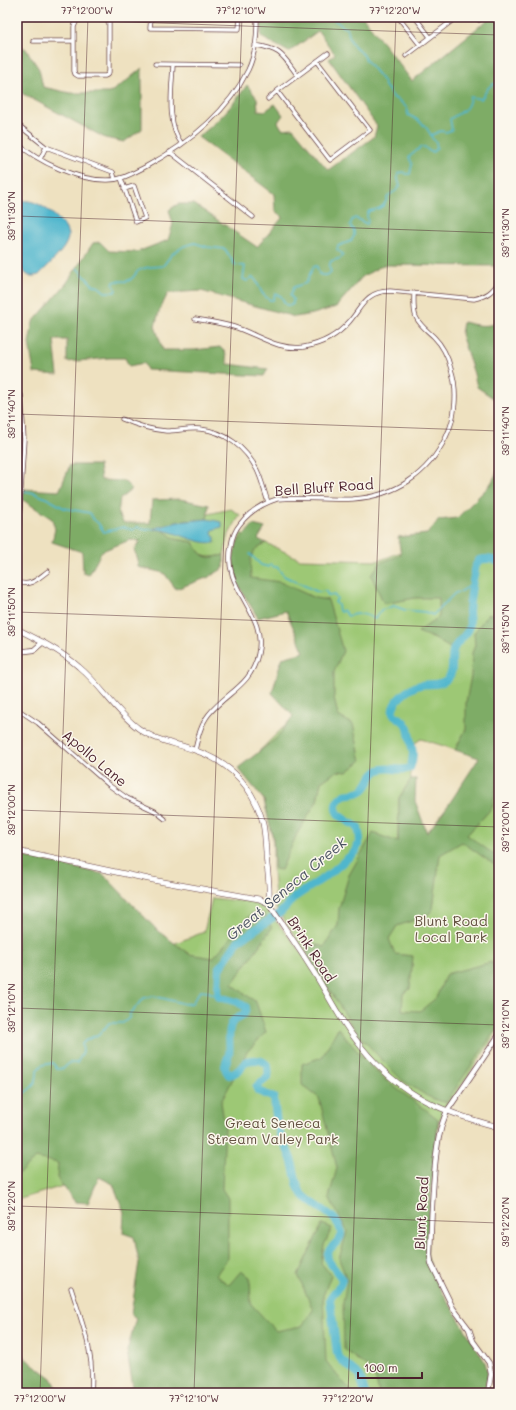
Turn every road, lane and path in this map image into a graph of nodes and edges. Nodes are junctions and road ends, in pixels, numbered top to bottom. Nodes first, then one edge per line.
1 (78, 17) edge
2 (81, 17) edge
3 (151, 17) edge
4 (240, 17) edge
5 (257, 17) edge
6 (398, 17) edge
7 (415, 17) edge
8 (457, 17) edge
9 (430, 37) junction
10 (33, 41) dead end
11 (74, 42) junction
12 (255, 45) junction
13 (420, 45) junction
14 (328, 53) dead end
15 (406, 56) dead end
16 (317, 61) junction
17 (155, 64) dead end
18 (173, 65) junction
19 (239, 65) dead end
20 (298, 76) junction
21 (277, 92) junction
22 (268, 99) dead end
23 (17, 124) edge
24 (17, 143) edge
25 (182, 144) junction
26 (46, 147) junction
27 (170, 152) junction
28 (40, 159) junction
29 (120, 178) junction
30 (115, 179) junction
31 (124, 189) junction
32 (253, 217) dead end
33 (499, 282) edge
34 (414, 293) junction
35 (195, 319) dead end
36 (21, 395) dead end
37 (122, 419) dead end
38 (268, 502) junction
39 (17, 541) edge
40 (48, 570) dead end
41 (17, 582) edge
42 (17, 629) edge
43 (43, 642) junction
44 (17, 652) edge
45 (17, 706) edge
46 (195, 750) junction
47 (165, 819) dead end
48 (17, 850) edge
49 (268, 903) junction
50 (499, 1035) edge
51 (447, 1111) junction
52 (499, 1127) edge
53 (71, 1288) dead end
54 (91, 1393) edge
55 (488, 1393) edge

1 - 11 street
2 - 11 street
3 - 4 street
5 - 12 street
6 - 13 street
7 - 9 street
8 - 9 street
9 - 13 street
10 - 11 street
12 - 20 street
12 - 25 street
13 - 15 street
14 - 16 street
16 - 20 street
16 - 21 street
17 - 18 street
18 - 19 street
18 - 25 street
20 - 21 street
21 - 22 street
23 - 26 street
24 - 28 street
25 - 27 street
26 - 28 street
26 - 30 street
27 - 29 street
27 - 32 street
28 - 30 street
29 - 30 street
29 - 31 street
31 - 31 street
33 - 34 street
34 - 35 street
34 - 38 street, Bell Bluff Road
36 - 39 street
37 - 38 street
38 - 46 street, Bell Bluff Road
40 - 41 street
42 - 43 main road
43 - 44 street
43 - 46 main road
45 - 47 street, Apollo Lane
46 - 49 main road
48 - 49 main road
49 - 51 main road, Brink Road
50 - 51 street, Blunt Road
51 - 52 main road, Brink Road
51 - 55 street, Blunt Road
53 - 54 street

